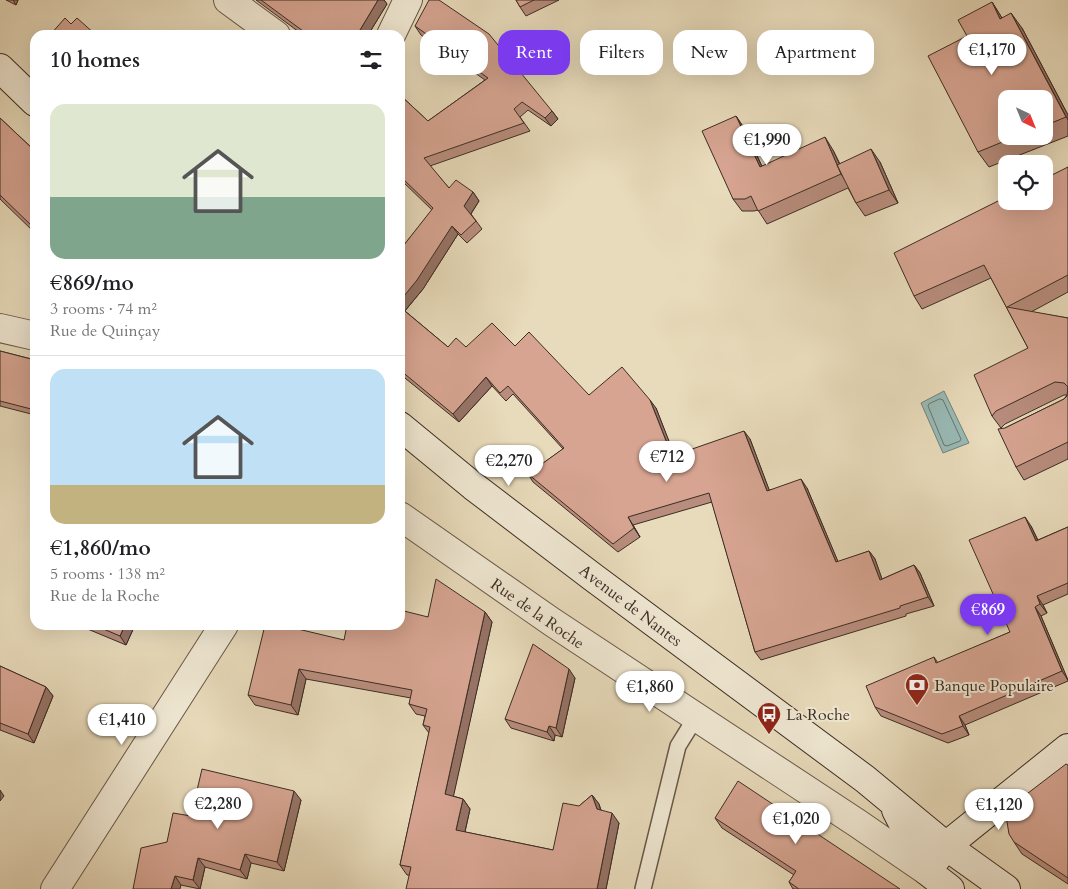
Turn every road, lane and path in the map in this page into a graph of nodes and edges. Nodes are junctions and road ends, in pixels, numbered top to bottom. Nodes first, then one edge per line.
1 (228, 0) edge
2 (408, 0) edge
3 (269, 30) edge
4 (393, 30) edge
5 (0, 68) edge
6 (30, 97) edge
7 (0, 328) edge
8 (30, 335) edge
9 (405, 430) edge
10 (405, 519) edge
11 (221, 630) edge
12 (696, 717) junction
13 (1068, 748) edge
14 (889, 797) junction
15 (946, 846) junction
16 (927, 871) junction
17 (992, 885) edge
18 (55, 889) edge
19 (643, 889) edge
20 (950, 889) edge

1 - 3 street
2 - 4 street
5 - 6 street
7 - 8 street
9 - 14 street, Avenue de Nantes
10 - 12 street, Rue de la Roche
11 - 18 street
12 - 16 street, Rue de la Roche
12 - 19 lane
13 - 15 street
14 - 15 street, Avenue de Nantes
14 - 16 street, Avenue de Nantes
15 - 16 street
15 - 17 street, Avenue de Nantes
16 - 20 street, Avenue de Nantes

